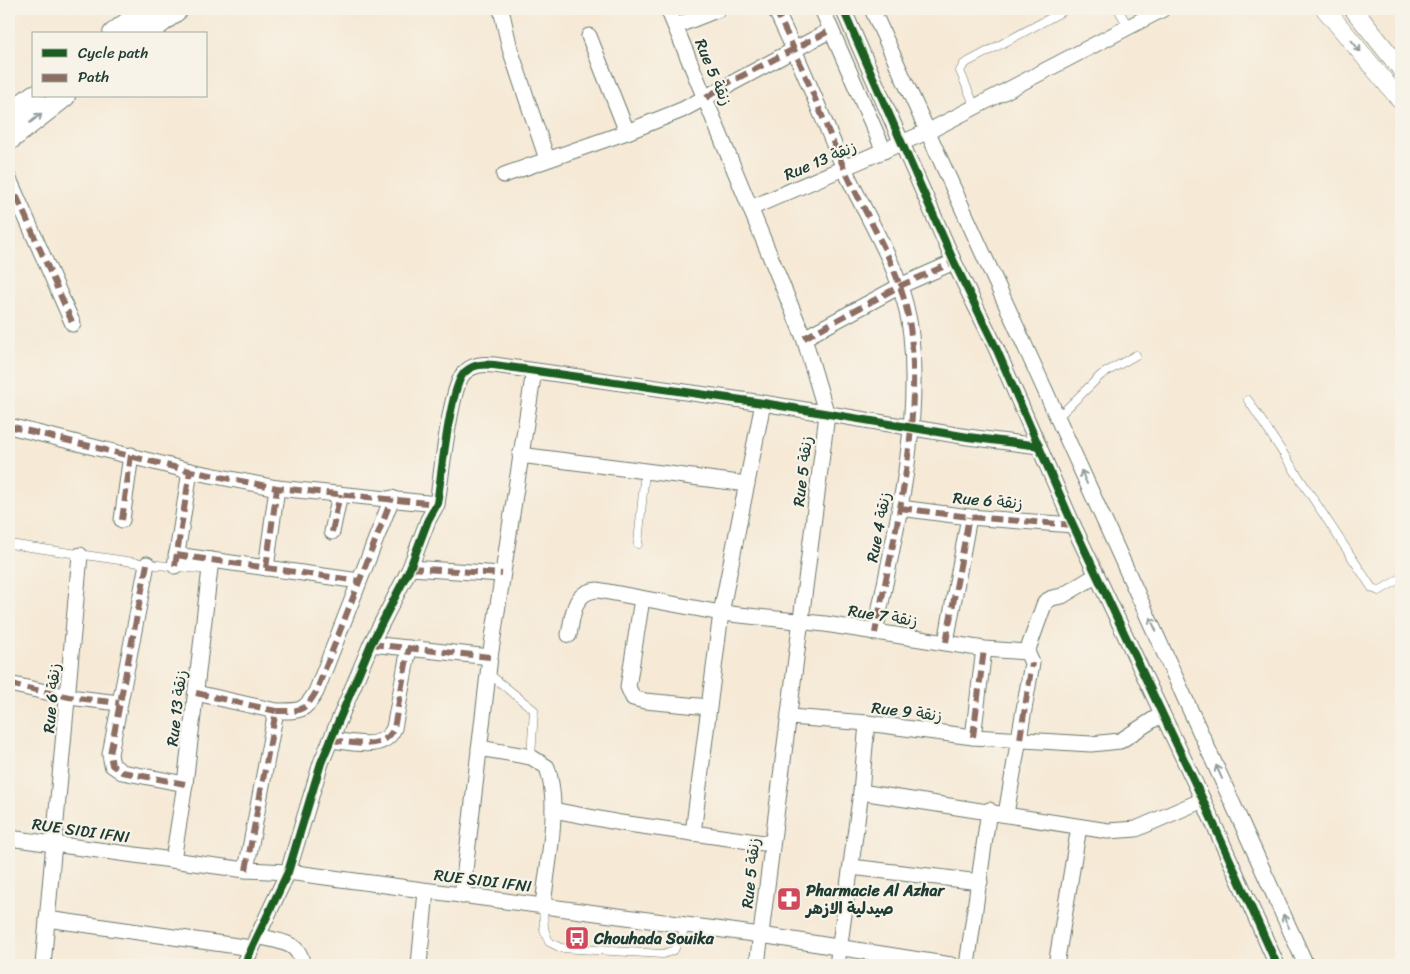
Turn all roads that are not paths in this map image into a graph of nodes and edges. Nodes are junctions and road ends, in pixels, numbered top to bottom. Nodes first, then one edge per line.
1 (147, 9) edge
2 (177, 9) edge
3 (501, 9) edge
4 (668, 9) edge
5 (719, 9) edge
6 (775, 9) edge
7 (822, 9) edge
8 (843, 9) edge
9 (872, 9) edge
10 (1066, 9) edge
11 (1118, 9) edge
12 (1162, 9) edge
13 (1325, 9) edge
14 (1353, 9) edge
15 (676, 26) junction
16 (1128, 26) junction
17 (831, 30) junction
18 (117, 32) edge
19 (148, 32) edge
20 (590, 36) dead end
21 (796, 50) junction
22 (1401, 68) edge
23 (32, 98) edge
24 (61, 98) edge
25 (706, 98) junction
26 (1401, 101) edge
27 (975, 107) junction
28 (9, 115) edge
29 (929, 131) junction
30 (627, 132) junction
31 (9, 139) edge
32 (902, 143) junction
33 (884, 150) junction
34 (547, 159) junction
35 (844, 168) junction
36 (504, 175) dead end
37 (9, 179) edge
38 (751, 208) junction
39 (954, 262) junction
40 (902, 286) junction
41 (73, 324) dead end
42 (804, 338) junction
43 (1136, 355) dead end
44 (534, 371) junction
45 (1248, 400) dead end
46 (763, 403) junction
47 (827, 415) junction
48 (1057, 418) junction
49 (9, 426) edge
50 (912, 426) junction
51 (1039, 446) junction
52 (520, 454) junction
53 (131, 455) junction
54 (190, 471) junction
55 (645, 471) junction
56 (747, 484) junction
57 (277, 488) junction
58 (340, 494) junction
59 (392, 498) junction
60 (436, 504) junction
61 (900, 508) junction
62 (968, 517) junction
63 (122, 520) dead end
64 (1074, 525) junction
65 (332, 532) dead end
66 (9, 544) edge
67 (638, 544) dead end
68 (80, 555) junction
69 (176, 560) junction
70 (147, 564) junction
71 (210, 565) junction
72 (266, 568) junction
73 (410, 568) junction
74 (502, 574) junction
75 (1097, 574) junction
76 (1401, 578) edge
77 (359, 581) junction
78 (642, 599) junction
79 (721, 613) junction
80 (800, 621) junction
81 (875, 633) junction
82 (569, 635) dead end
83 (946, 642) junction
84 (371, 644) junction
85 (409, 648) junction
86 (984, 649) junction
87 (490, 657) junction
88 (1030, 658) junction
89 (488, 673) junction
90 (9, 684) edge
91 (196, 693) junction
92 (69, 696) junction
93 (119, 703) junction
94 (709, 706) junction
95 (276, 711) junction
96 (1162, 714) junction
97 (790, 717) junction
98 (867, 724) junction
99 (973, 736) junction
100 (1020, 739) junction
101 (331, 740) junction
102 (480, 748) junction
103 (531, 757) junction
104 (185, 784) junction
105 (861, 792) junction
106 (1203, 800) junction
107 (553, 810) junction
108 (989, 810) junction
109 (1006, 814) junction
110 (1079, 827) junction
111 (693, 833) junction
112 (9, 838) edge
113 (771, 844) junction
114 (54, 845) junction
115 (173, 860) junction
116 (851, 867) junction
117 (246, 870) junction
118 (288, 872) junction
119 (980, 882) junction
120 (426, 891) junction
121 (462, 896) junction
122 (542, 906) junction
123 (47, 919) junction
124 (687, 925) junction
125 (761, 935) junction
126 (254, 942) junction
127 (839, 949) junction
128 (43, 965) edge
129 (244, 965) edge
130 (302, 965) edge
131 (419, 965) edge
132 (757, 965) edge
133 (837, 965) edge
134 (951, 965) edge
135 (967, 965) edge
136 (1056, 965) edge
137 (1277, 965) edge
138 (1306, 965) edge

1 - 18 main road
2 - 19 main road
3 - 34 street
4 - 15 street, Rue 5 زنقة
5 - 15 street
6 - 21 street, Rue 4 زنقة
7 - 17 street
8 - 32 street
9 - 29 street
10 - 27 lane
11 - 16 lane
12 - 16 street, Rue 13 زنقة
13 -> 26 street
14 - 22 street
15 - 25 street, Rue 5 زنقة
16 - 27 street, Rue 13 زنقة
17 - 21 street
17 - 33 street
20 - 30 street
21 - 25 street
21 - 35 street, Rue 4 زنقة
23 - 28 main road
31 -> 24 main road
25 - 30 street
25 - 38 street, Rue 5 زنقة
27 - 29 street, Rue 13 زنقة
29 - 32 street, Rue 13 زنقة
29 - 48 street
30 - 34 street
32 - 33 street, Rue 13 زنقة
32 - 39 street
33 - 35 street, Rue 13 زنقة
34 - 36 street
35 - 38 street, Rue 13 زنقة
35 - 40 street, Rue 4 زنقة
37 - 41 street
38 - 42 street, Rue 5 زنقة
39 - 40 street
39 - 51 street
40 - 42 street
40 - 50 street, Rue 4 زنقة
42 - 47 street, Rue 5 زنقة
43 - 48 lane
44 - 46 street
44 - 52 street
44 - 60 street
45 - 76 lane
46 - 47 street
46 - 56 street
47 - 50 street
47 - 80 street, Rue 5 زنقة
138 -> 48 street
49 - 53 street
50 - 51 street
50 - 61 street, Rue 4 زنقة
51 - 64 street
52 - 55 street
52 - 74 street
53 - 54 street
53 - 63 street
54 - 57 street
54 - 69 street
55 - 56 street
55 - 67 lane
56 - 79 street
57 - 58 street
57 - 72 street
58 - 59 street
58 - 65 street
59 - 60 street
59 - 77 street
60 - 73 street
61 - 62 street, Rue 6 زنقة
61 - 81 street, Rue 4 زنقة
62 - 64 street, Rue 6 زنقة
62 - 83 street
64 - 75 street
66 - 68 lane
68 - 70 lane
68 - 92 street, Rue 6 زنقة
69 - 70 lane
69 - 71 street
70 - 93 street
71 - 72 street
71 - 91 street, Rue 13 زنقة
72 - 77 street
73 - 74 street
73 - 84 street
74 - 87 street
75 - 88 street
75 - 96 street
77 - 95 street
78 - 79 street, Rue 7 زنقة
78 - 82 street, Rue 7 زنقة
78 - 94 street
79 - 80 street, Rue 7 زنقة
79 - 94 street
80 - 81 street, Rue 7 زنقة
80 - 97 street, Rue 5 زنقة
81 - 83 street, Rue 7 زنقة
83 - 86 street, Rue 7 زنقة
84 - 85 street
84 - 101 street
85 - 87 street
85 - 101 street
86 - 88 street, Rue 7 زنقة
86 - 99 street
87 - 89 street
88 - 100 street
89 - 102 street
89 - 103 lane
90 - 92 street
91 - 95 street
91 - 104 street, Rue 13 زنقة
92 - 93 street
92 - 114 street, Rue 6 زنقة
93 - 104 street
94 - 111 street
95 - 117 street
96 - 100 street
96 - 106 street
97 - 98 street, Rue 9 زنقة
97 - 113 street, Rue 5 زنقة
98 - 99 street, Rue 9 زنقة
98 - 105 street
99 - 100 street, Rue 9 زنقة
100 - 109 street
101 - 118 street
102 - 103 street
102 - 121 street
103 - 107 street
104 - 115 street, Rue 13 زنقة
105 - 108 street
105 - 116 street
106 - 110 street
106 - 137 street
107 - 111 street
107 - 122 street
108 - 109 street
108 - 119 street
109 - 110 street
110 - 136 street
111 - 113 street
112 - 114 street, RUE SIDI IFNI
113 - 125 street, Rue 5 زنقة
114 - 115 street, RUE SIDI IFNI
114 - 123 street, Rue 6 زنقة
115 - 117 street, RUE SIDI IFNI
116 - 119 street
116 - 127 street
117 - 118 street, RUE SIDI IFNI
118 - 120 street, RUE SIDI IFNI
118 - 126 street
119 - 135 street
120 - 121 street, RUE SIDI IFNI
120 - 131 street
121 - 122 street, RUE SIDI IFNI
122 - 124 street, RUE SIDI IFNI
122 - 124 lane
123 - 126 street
123 - 128 street, Rue 6 زنقة
124 - 125 street, RUE SIDI IFNI
125 - 127 street, RUE SIDI IFNI
125 - 132 street, Rue 5 زنقة
126 - 129 street
126 - 130 street
127 - 133 street
127 - 134 street, RUE SIDI IFNI

